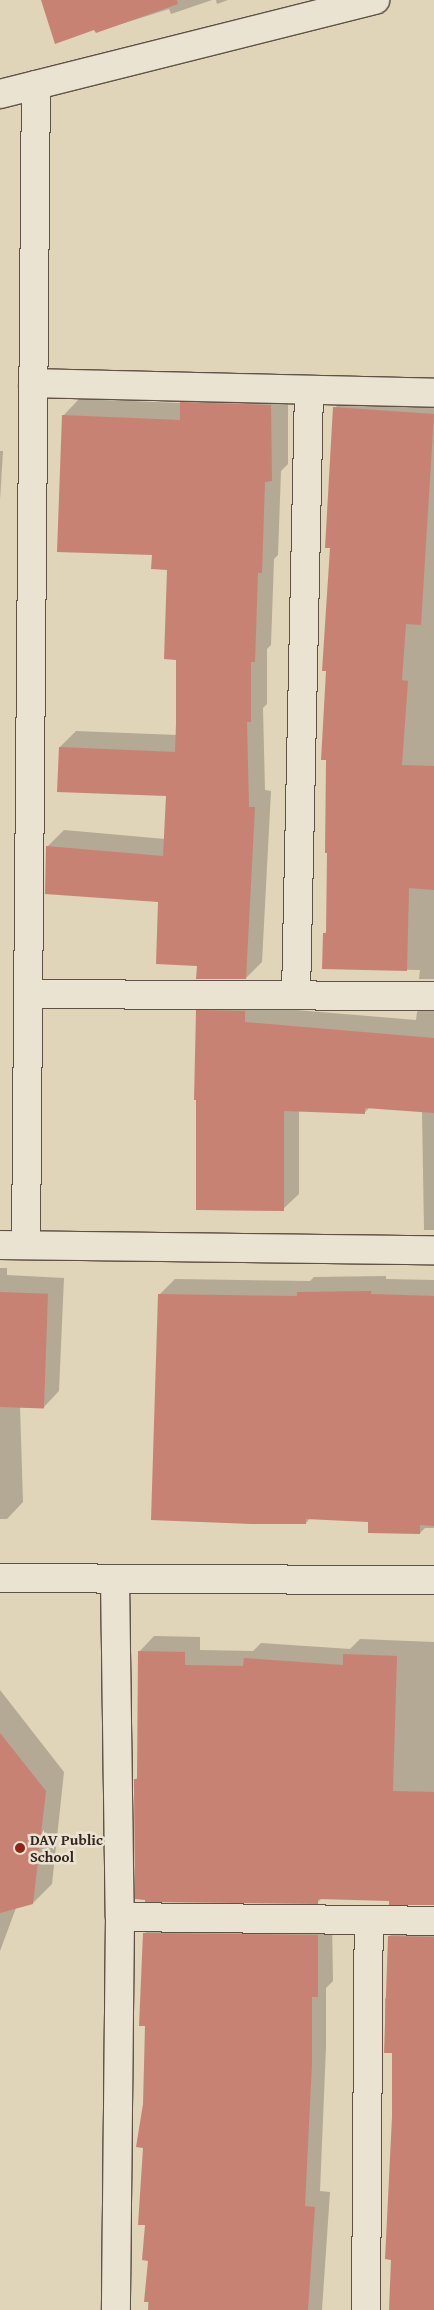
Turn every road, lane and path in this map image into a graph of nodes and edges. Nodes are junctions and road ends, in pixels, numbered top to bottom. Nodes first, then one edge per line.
1 (375, 0) edge
2 (36, 85) junction
3 (0, 94) edge
4 (33, 383) junction
5 (309, 390) junction
6 (434, 393) edge
7 (28, 994) junction
8 (296, 995) junction
9 (434, 996) edge
10 (13, 1245) edge
11 (434, 1250) edge
12 (0, 1578) edge
13 (115, 1579) junction
14 (434, 1580) edge
15 (120, 1917) junction
16 (369, 1920) junction
17 (434, 1921) edge
18 (116, 2310) edge
19 (366, 2310) edge

1 - 2 street
2 - 3 street
2 - 4 street
4 - 5 street
4 - 7 street
5 - 6 street
5 - 8 street
7 - 8 street
7 - 10 street
8 - 9 street
10 - 11 street
12 - 13 street
13 - 14 street
13 - 15 street
15 - 16 street
15 - 18 street
16 - 17 street
16 - 19 street

